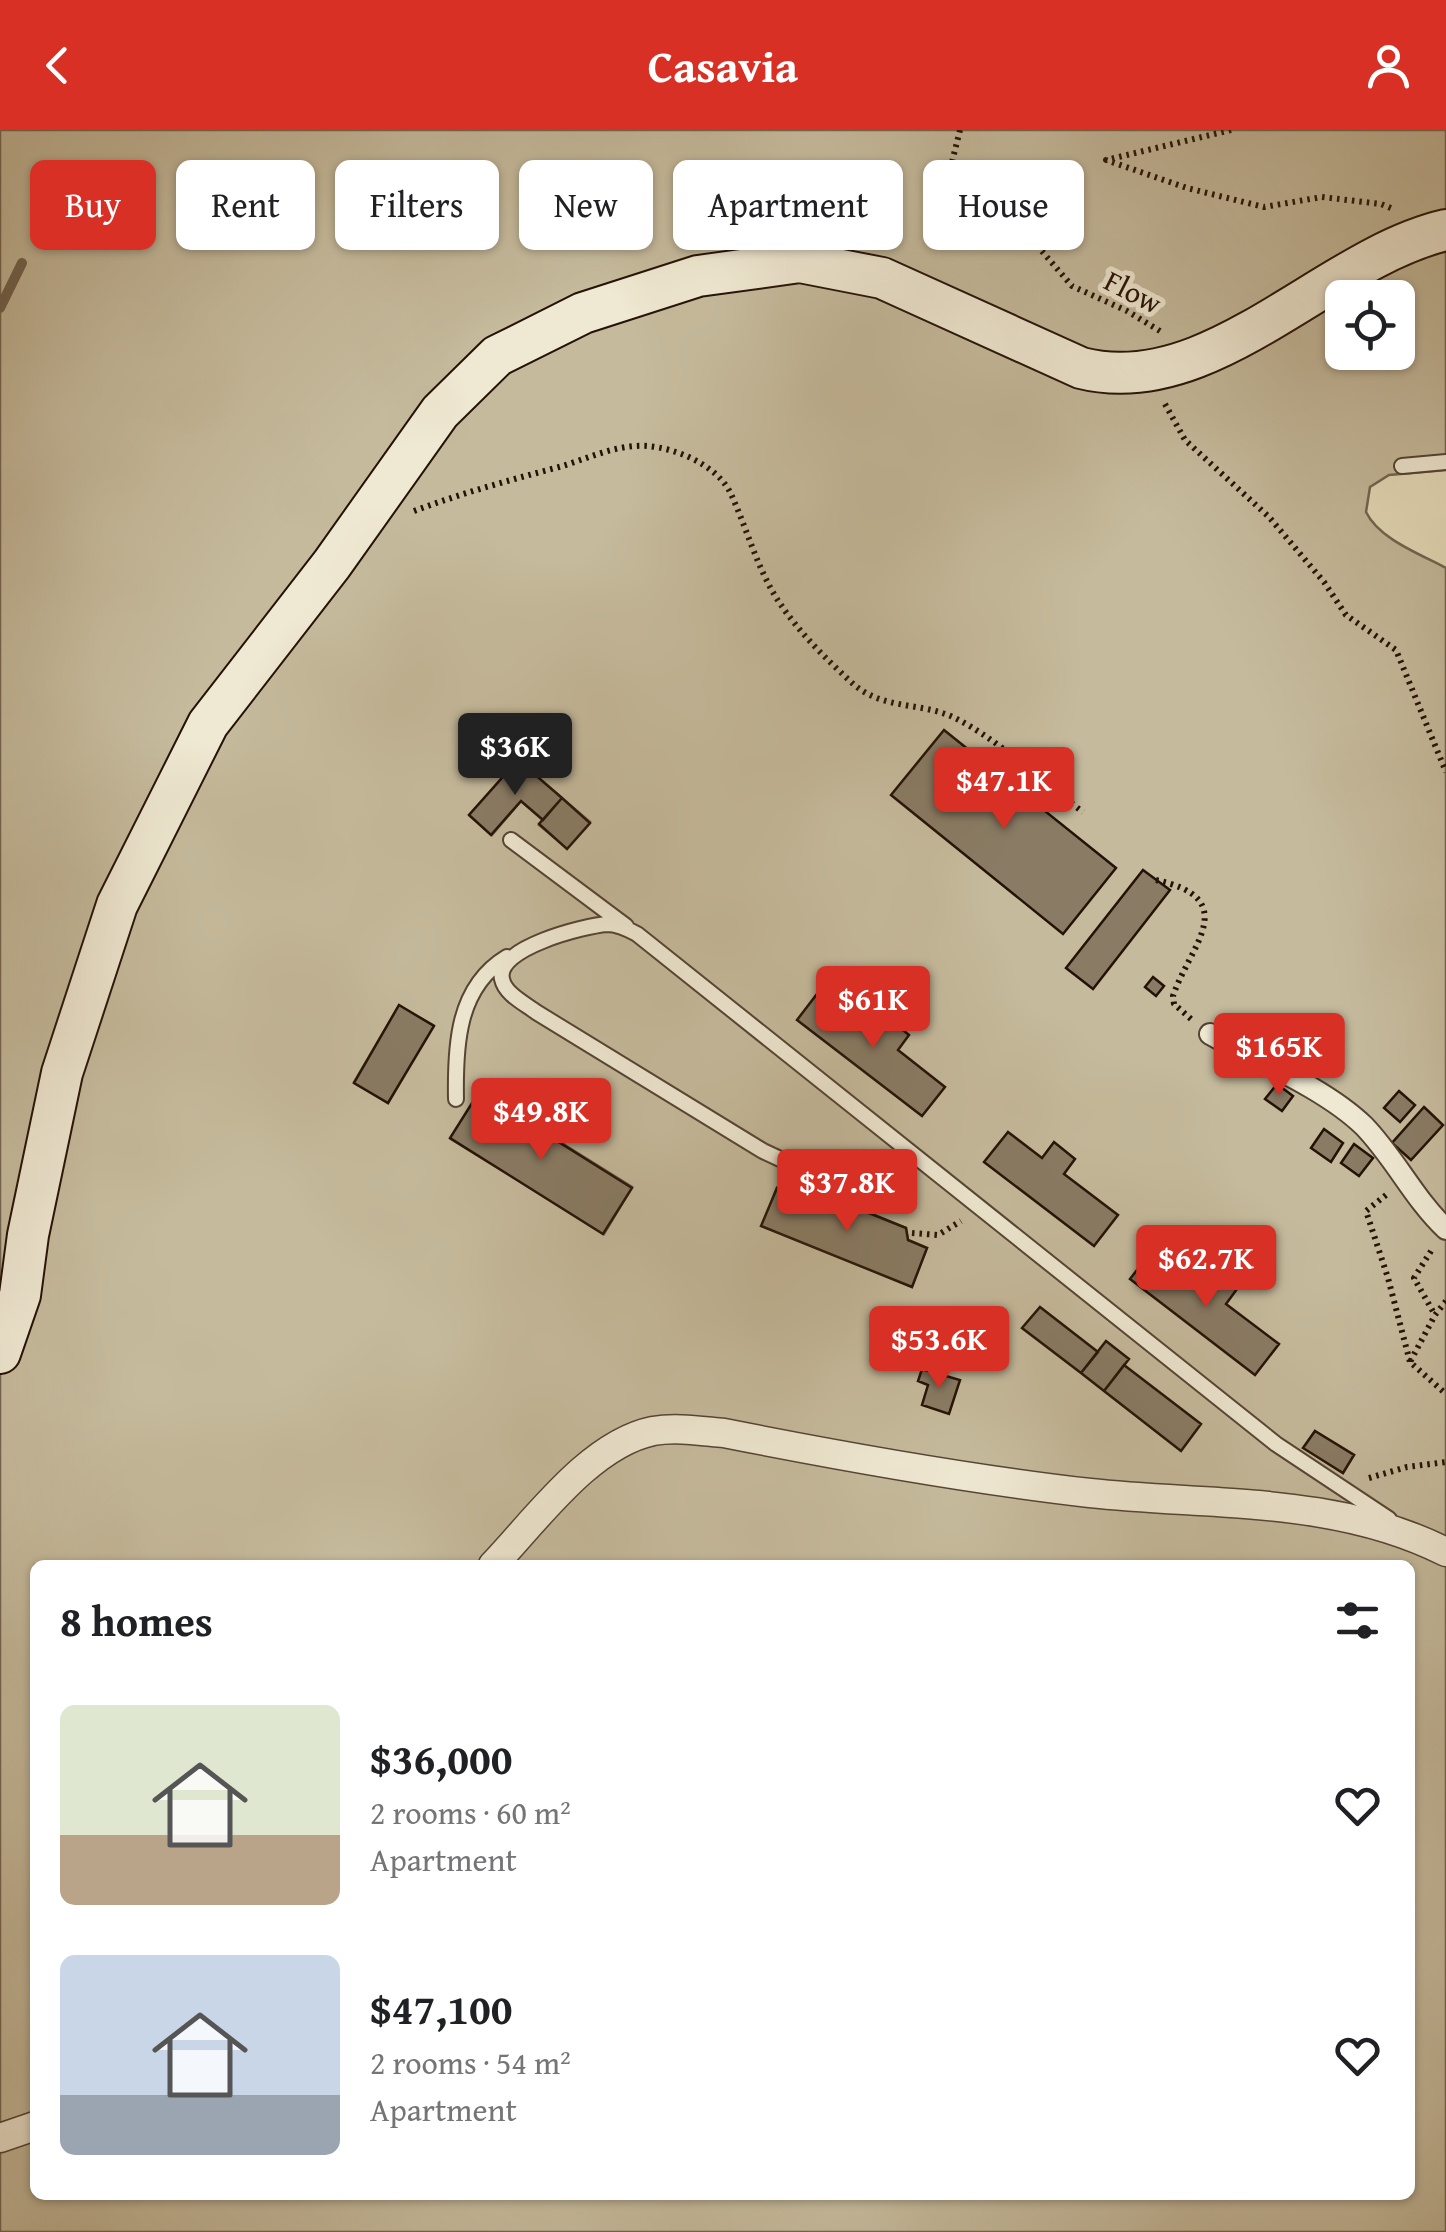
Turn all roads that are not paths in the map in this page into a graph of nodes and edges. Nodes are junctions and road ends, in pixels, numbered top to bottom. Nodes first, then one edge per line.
1 (1444, 230) edge
2 (1446, 462) edge
3 (1402, 466) dead end
4 (511, 840) dead end
5 (637, 934) junction
6 (516, 952) junction
7 (1210, 1034) dead end
8 (456, 1098) dead end
9 (823, 1180) dead end
10 (1445, 1228) edge
11 (0, 1353) edge
12 (1418, 1538) junction
13 (1446, 1552) edge
14 (498, 1560) edge
15 (30, 2128) edge
16 (0, 2138) edge

1 - 11 main road
2 - 3 lane
4 - 5 lane
5 - 6 lane
5 - 12 lane
6 - 8 lane
6 - 9 lane
7 - 10 street
12 - 13 street
12 - 14 street
15 - 16 street

